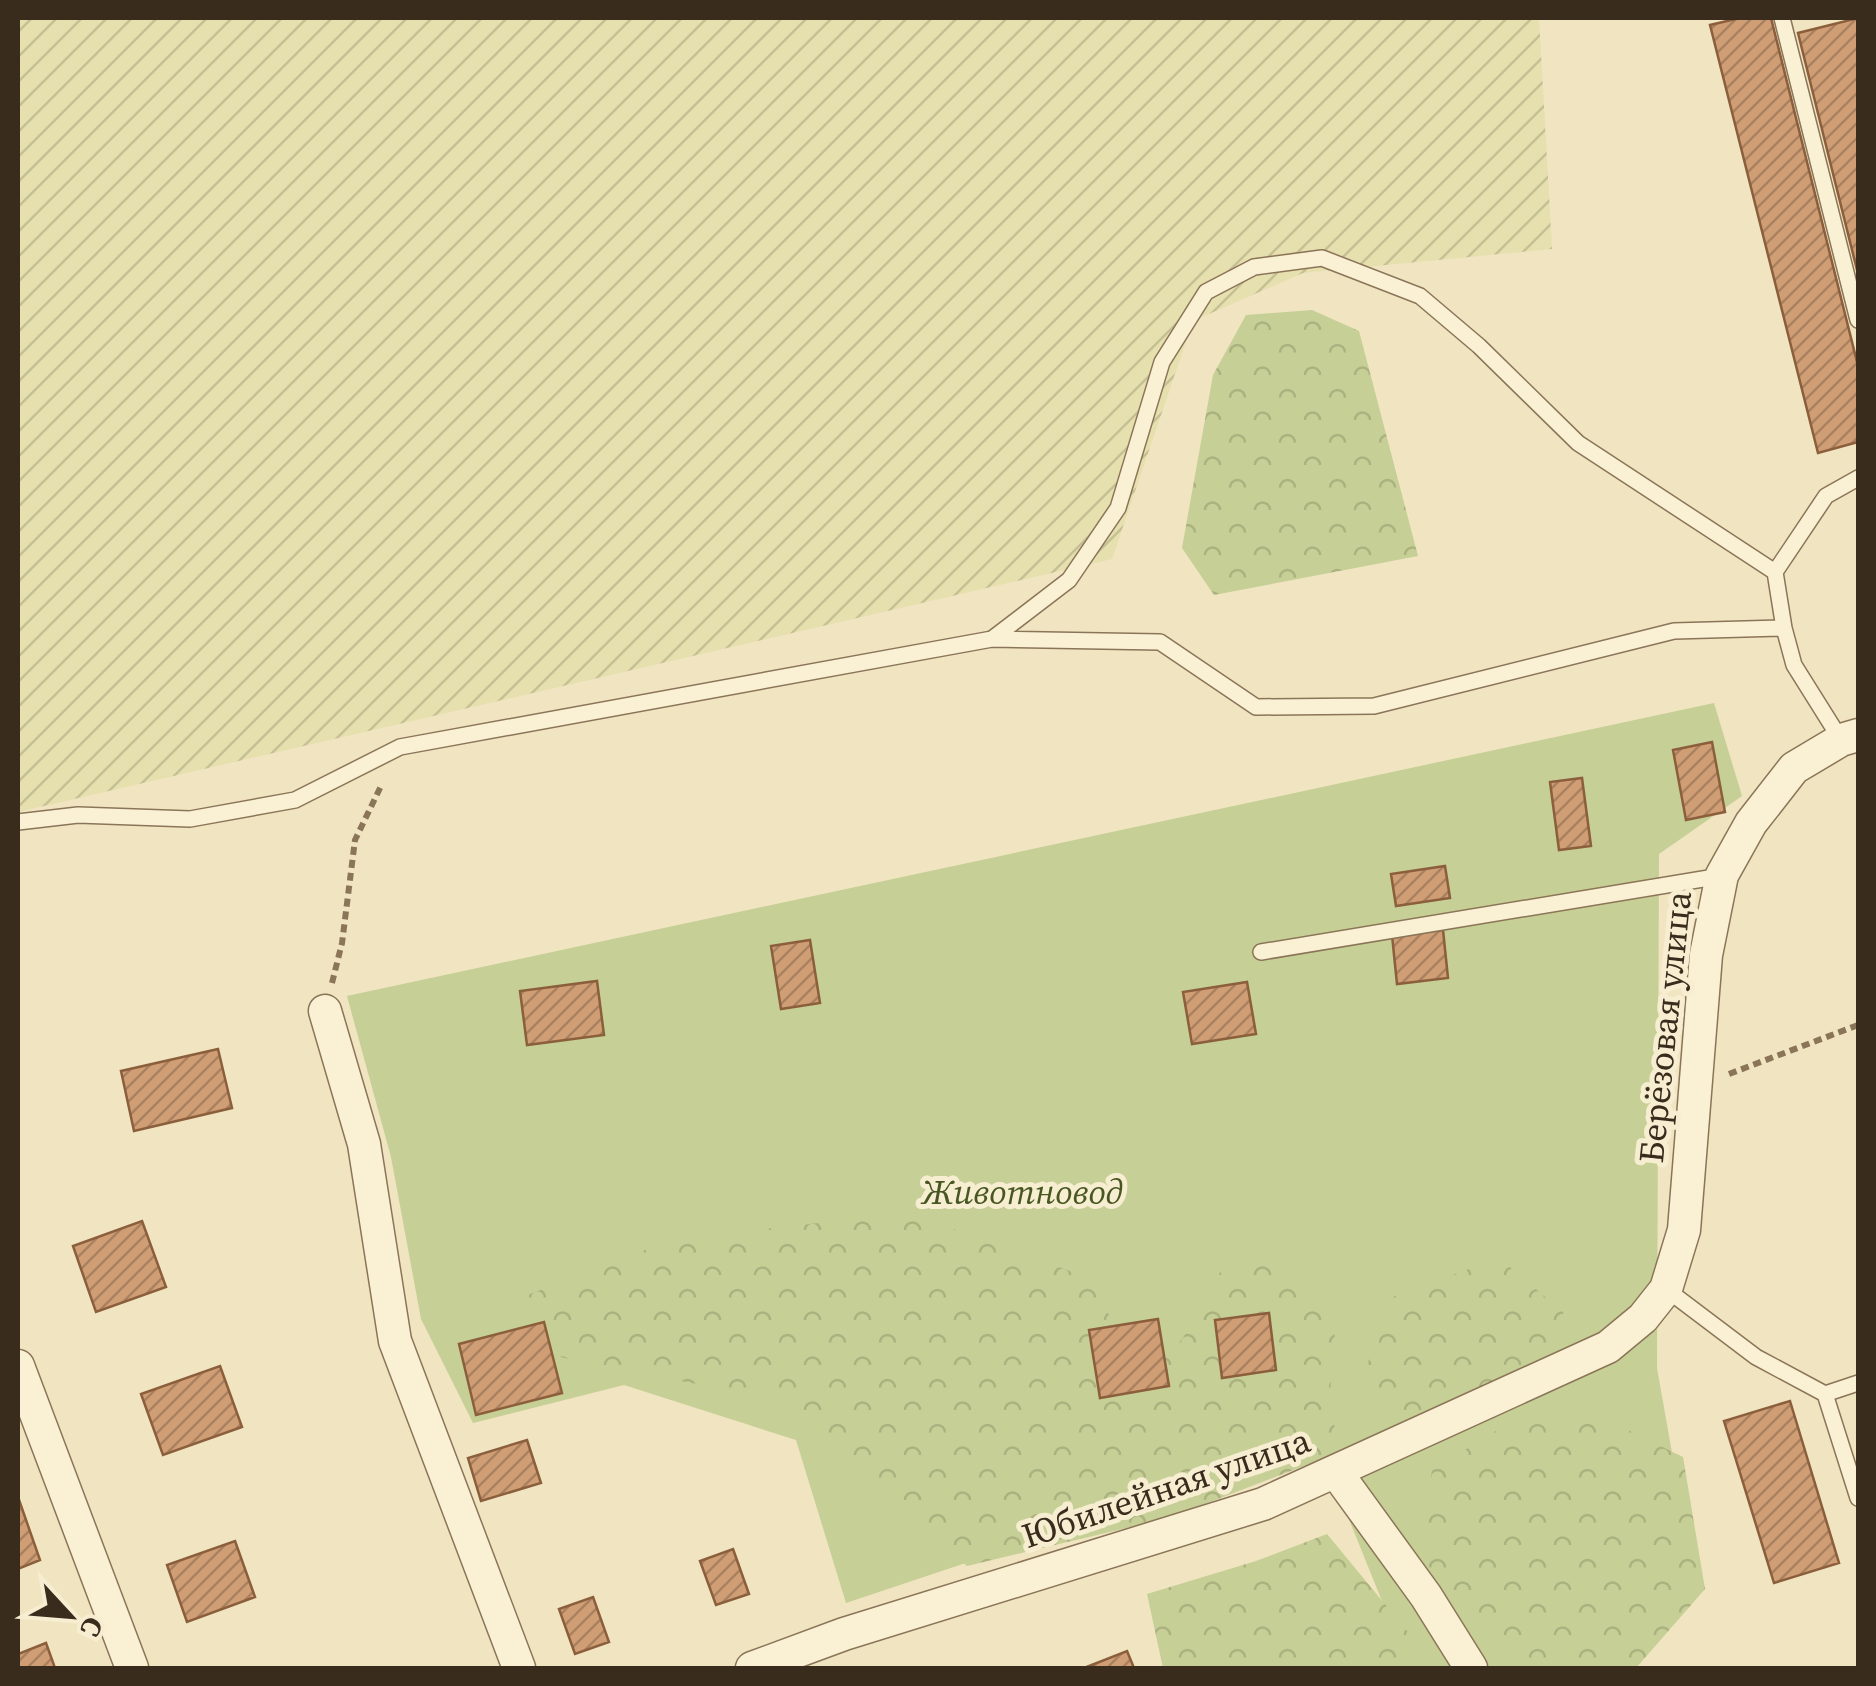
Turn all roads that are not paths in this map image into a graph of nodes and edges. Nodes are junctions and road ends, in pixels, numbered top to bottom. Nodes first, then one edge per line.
1 (1782, 18) edge
2 (1858, 320) edge
3 (1858, 478) edge
4 (1775, 572) junction
5 (1784, 628) junction
6 (992, 639) junction
7 (1850, 737) edge
8 (18, 822) edge
9 (1722, 876) junction
10 (1261, 952) dead end
11 (325, 1012) road end
12 (1670, 1279) junction
13 (18, 1366) edge
14 (1858, 1383) edge
15 (1825, 1394) junction
16 (1336, 1472) junction
17 (1858, 1498) edge
18 (132, 1668) edge
19 (519, 1668) edge
20 (752, 1668) edge
21 (1471, 1668) edge

1 - 2 lane
3 - 4 lane
4 - 5 lane
4 - 6 lane
5 - 6 lane
5 - 7 lane
6 - 8 lane
7 - 9 street, Берёзовая улица
9 - 10 lane
9 - 12 street, Берёзовая улица
11 - 19 street
12 - 15 lane
12 - 16 street, Юбилейная улица
13 - 18 street
14 - 15 lane
15 - 17 lane
16 - 20 street, Юбилейная улица
16 - 21 street

